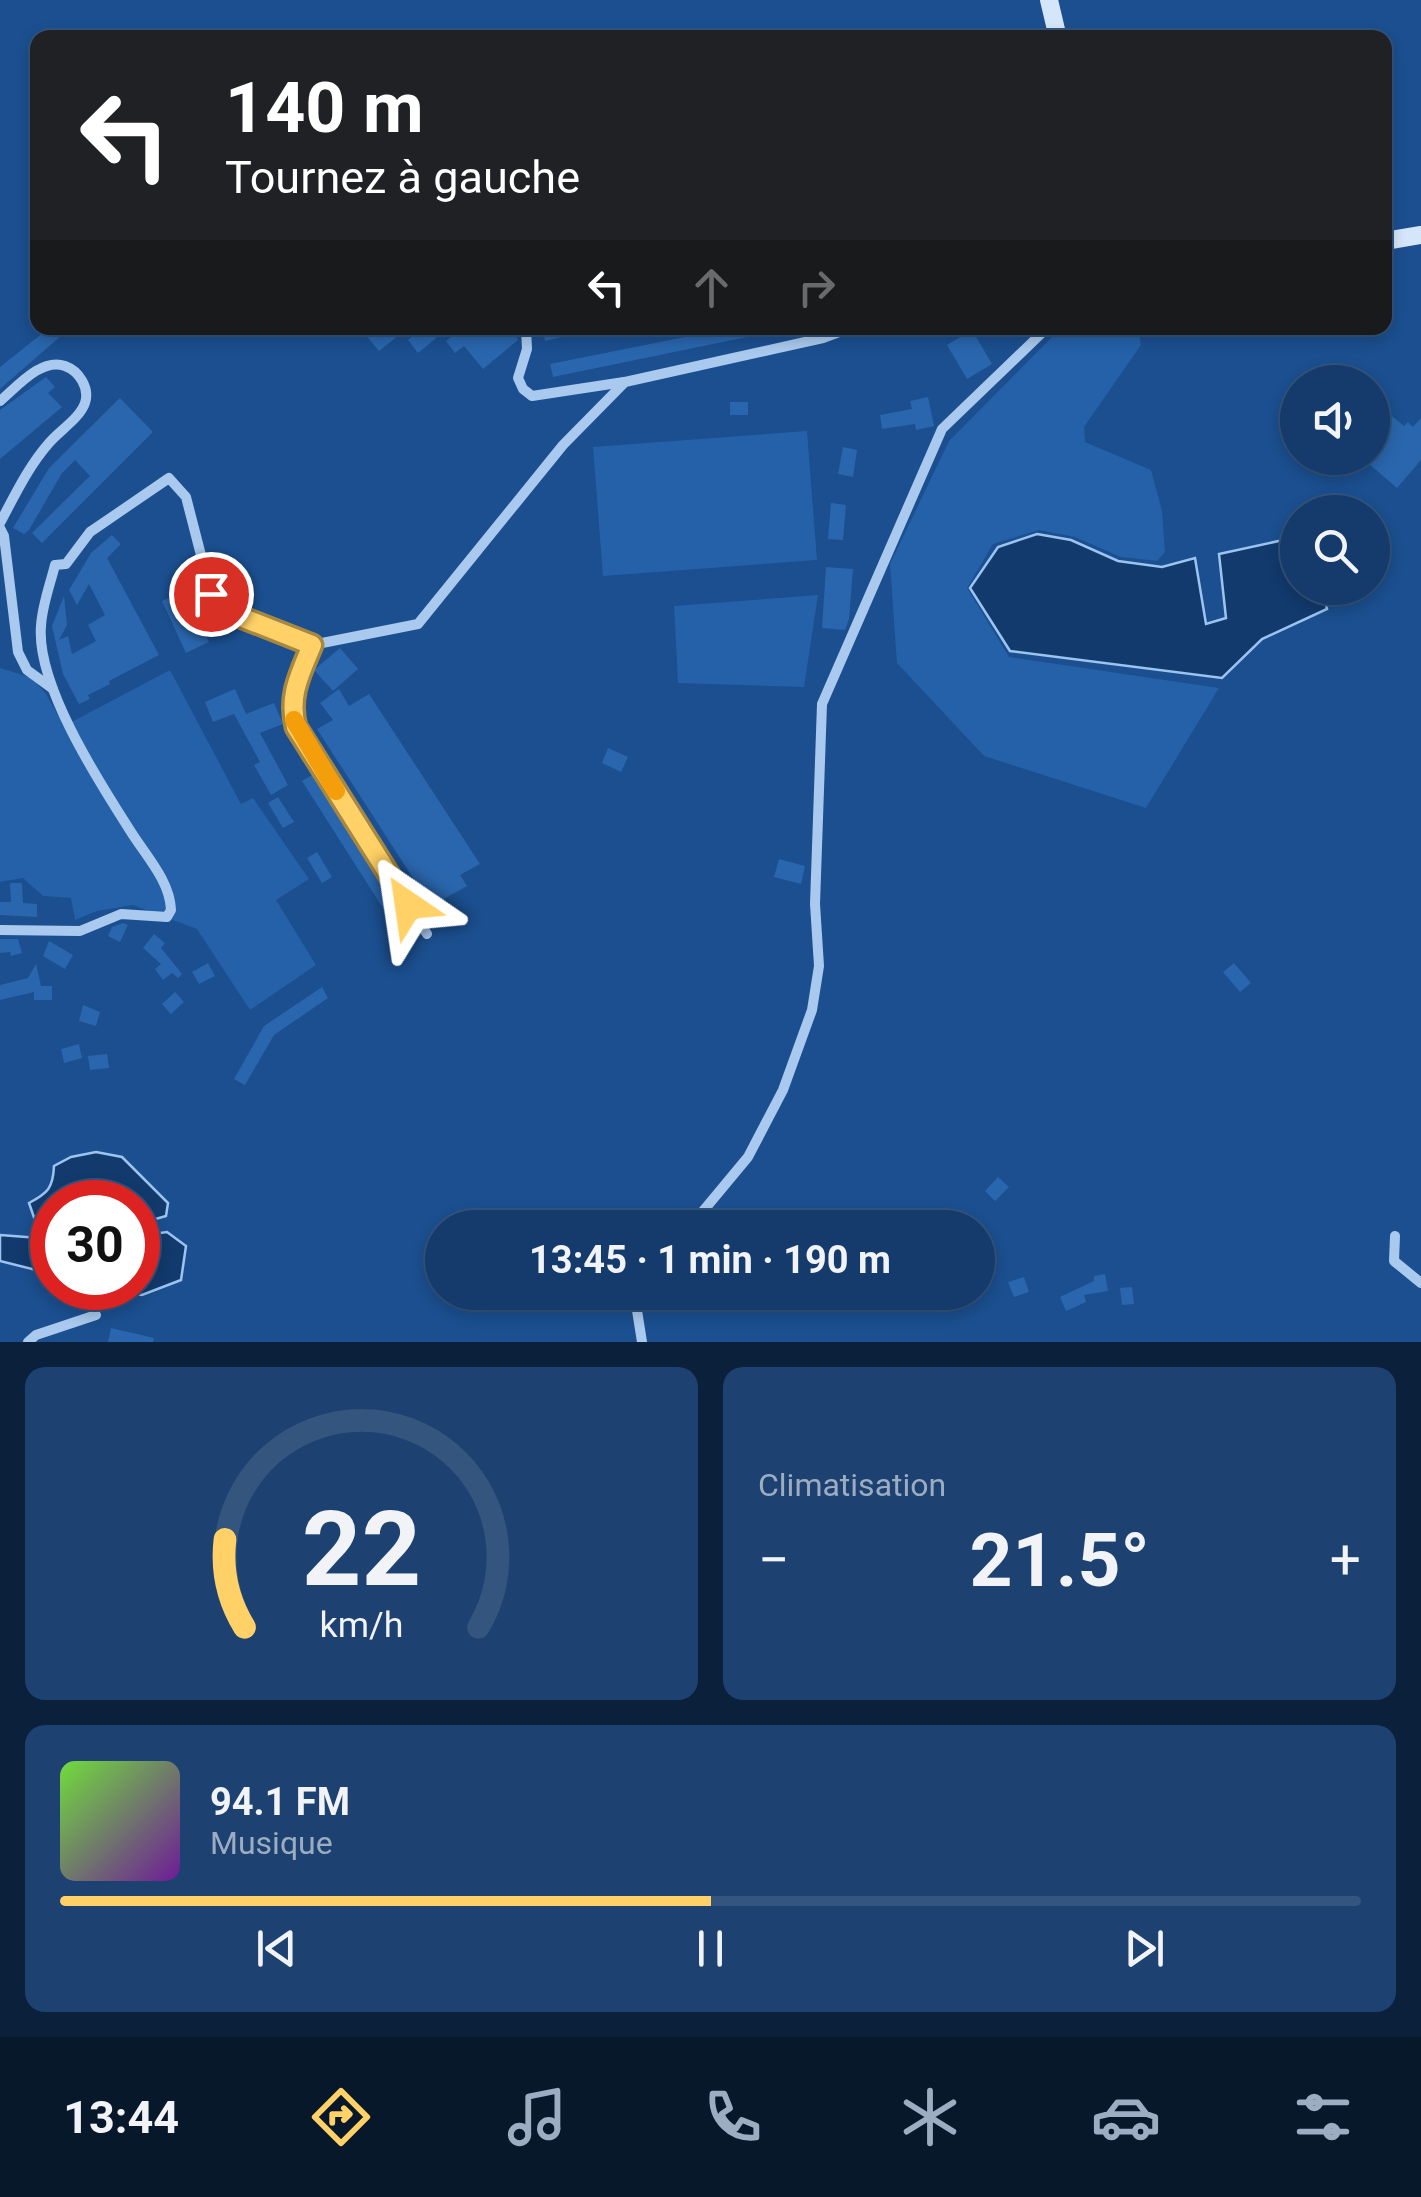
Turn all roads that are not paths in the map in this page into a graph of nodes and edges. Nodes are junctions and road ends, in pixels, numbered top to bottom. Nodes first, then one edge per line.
1 (1050, 0) edge
2 (1056, 30) edge
3 (1421, 235) edge
4 (1392, 239) edge
5 (526, 335) edge
6 (831, 335) edge
7 (1040, 335) edge
8 (625, 382) junction
9 (0, 402) edge
10 (0, 526) edge
11 (312, 645) junction
12 (52, 689) junction
13 (0, 930) edge
14 (428, 934) dead end
15 (705, 1210) edge
16 (1395, 1236) dead end
17 (1421, 1283) edge
18 (637, 1310) edge
19 (96, 1315) dead end
20 (28, 1342) edge
21 (642, 1342) edge

1 - 2 street
3 - 4 street
5 - 8 street
6 - 8 street
7 - 15 street
8 - 11 street
9 - 10 street
10 - 12 street
11 - 12 street
11 - 14 street
12 - 13 street
16 - 17 street
18 - 21 street
19 - 20 street

